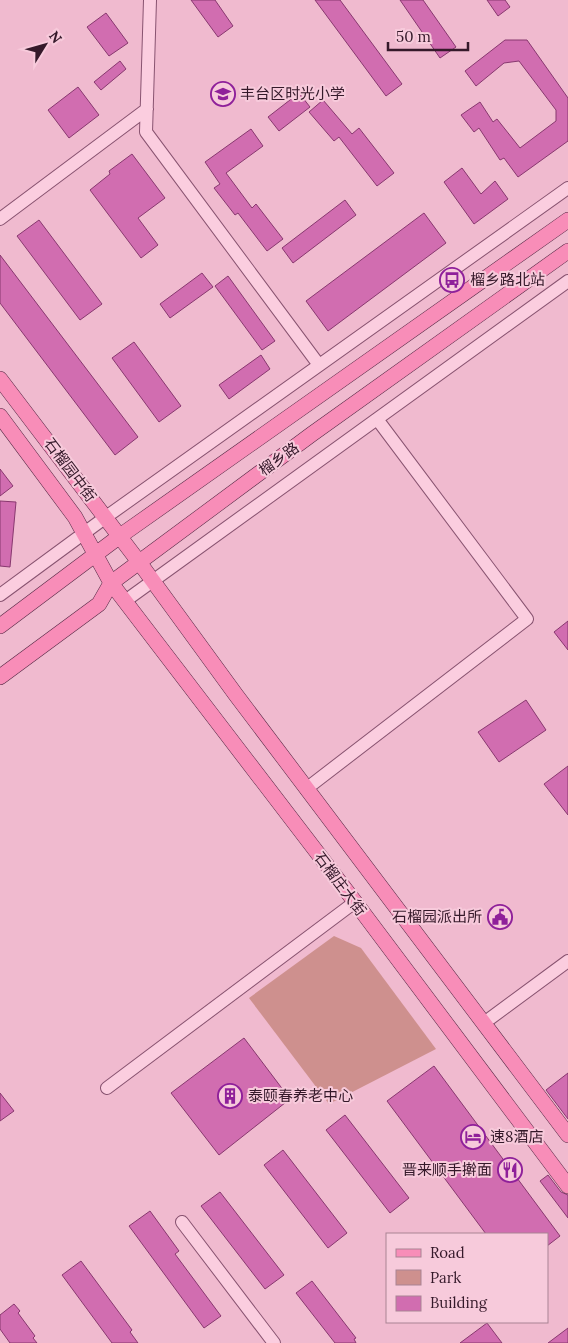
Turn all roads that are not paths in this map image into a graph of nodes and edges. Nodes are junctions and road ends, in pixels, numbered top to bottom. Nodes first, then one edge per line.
1 (150, 0) edge
2 (147, 109) junction
3 (568, 188) edge
4 (0, 219) edge
5 (568, 220) edge
6 (568, 251) edge
7 (568, 281) edge
8 (319, 366) junction
9 (0, 379) edge
10 (0, 416) edge
11 (377, 419) junction
12 (106, 517) junction
13 (84, 533) junction
14 (120, 536) junction
15 (96, 554) junction
16 (139, 562) junction
17 (152, 580) junction
18 (111, 582) junction
19 (0, 595) edge
20 (125, 601) junction
21 (0, 626) edge
22 (0, 677) edge
23 (306, 789) junction
24 (355, 902) junction
25 (568, 961) edge
26 (484, 1023) junction
27 (107, 1088) dead end
28 (568, 1135) edge
29 (568, 1186) edge
30 (182, 1222) dead end
31 (274, 1343) edge

1 - 2 street
2 - 4 street
2 - 8 street
3 - 8 street
5 - 14 main road, 榴乡路
6 - 16 main road, 榴乡路
7 - 11 street, 榴乡路
8 - 12 street
9 - 12 main road, 石榴园中街
10 - 13 main road, 石榴园中街
11 - 17 street, 榴乡路
11 - 23 street
12 - 13 street
12 - 14 main road, 石榴园中街
13 - 15 main road, 石榴园中街
13 - 19 street
14 - 15 main road, 榴乡路
14 - 16 main road, 石榴园中街
15 - 18 main road, 石榴园中街
15 - 21 main road, 榴乡路
16 - 17 main road, 石榴庄大街
16 - 18 main road, 榴乡路
17 - 20 street, 榴乡路
17 - 23 main road, 石榴庄大街
18 - 20 main road, 石榴庄大街
18 - 22 main road, 榴乡路
20 - 24 main road, 石榴庄大街
23 - 26 main road, 石榴庄大街
24 - 27 street
24 - 29 main road, 石榴庄大街
25 - 26 street
26 - 28 main road, 石榴庄大街
30 - 31 street

